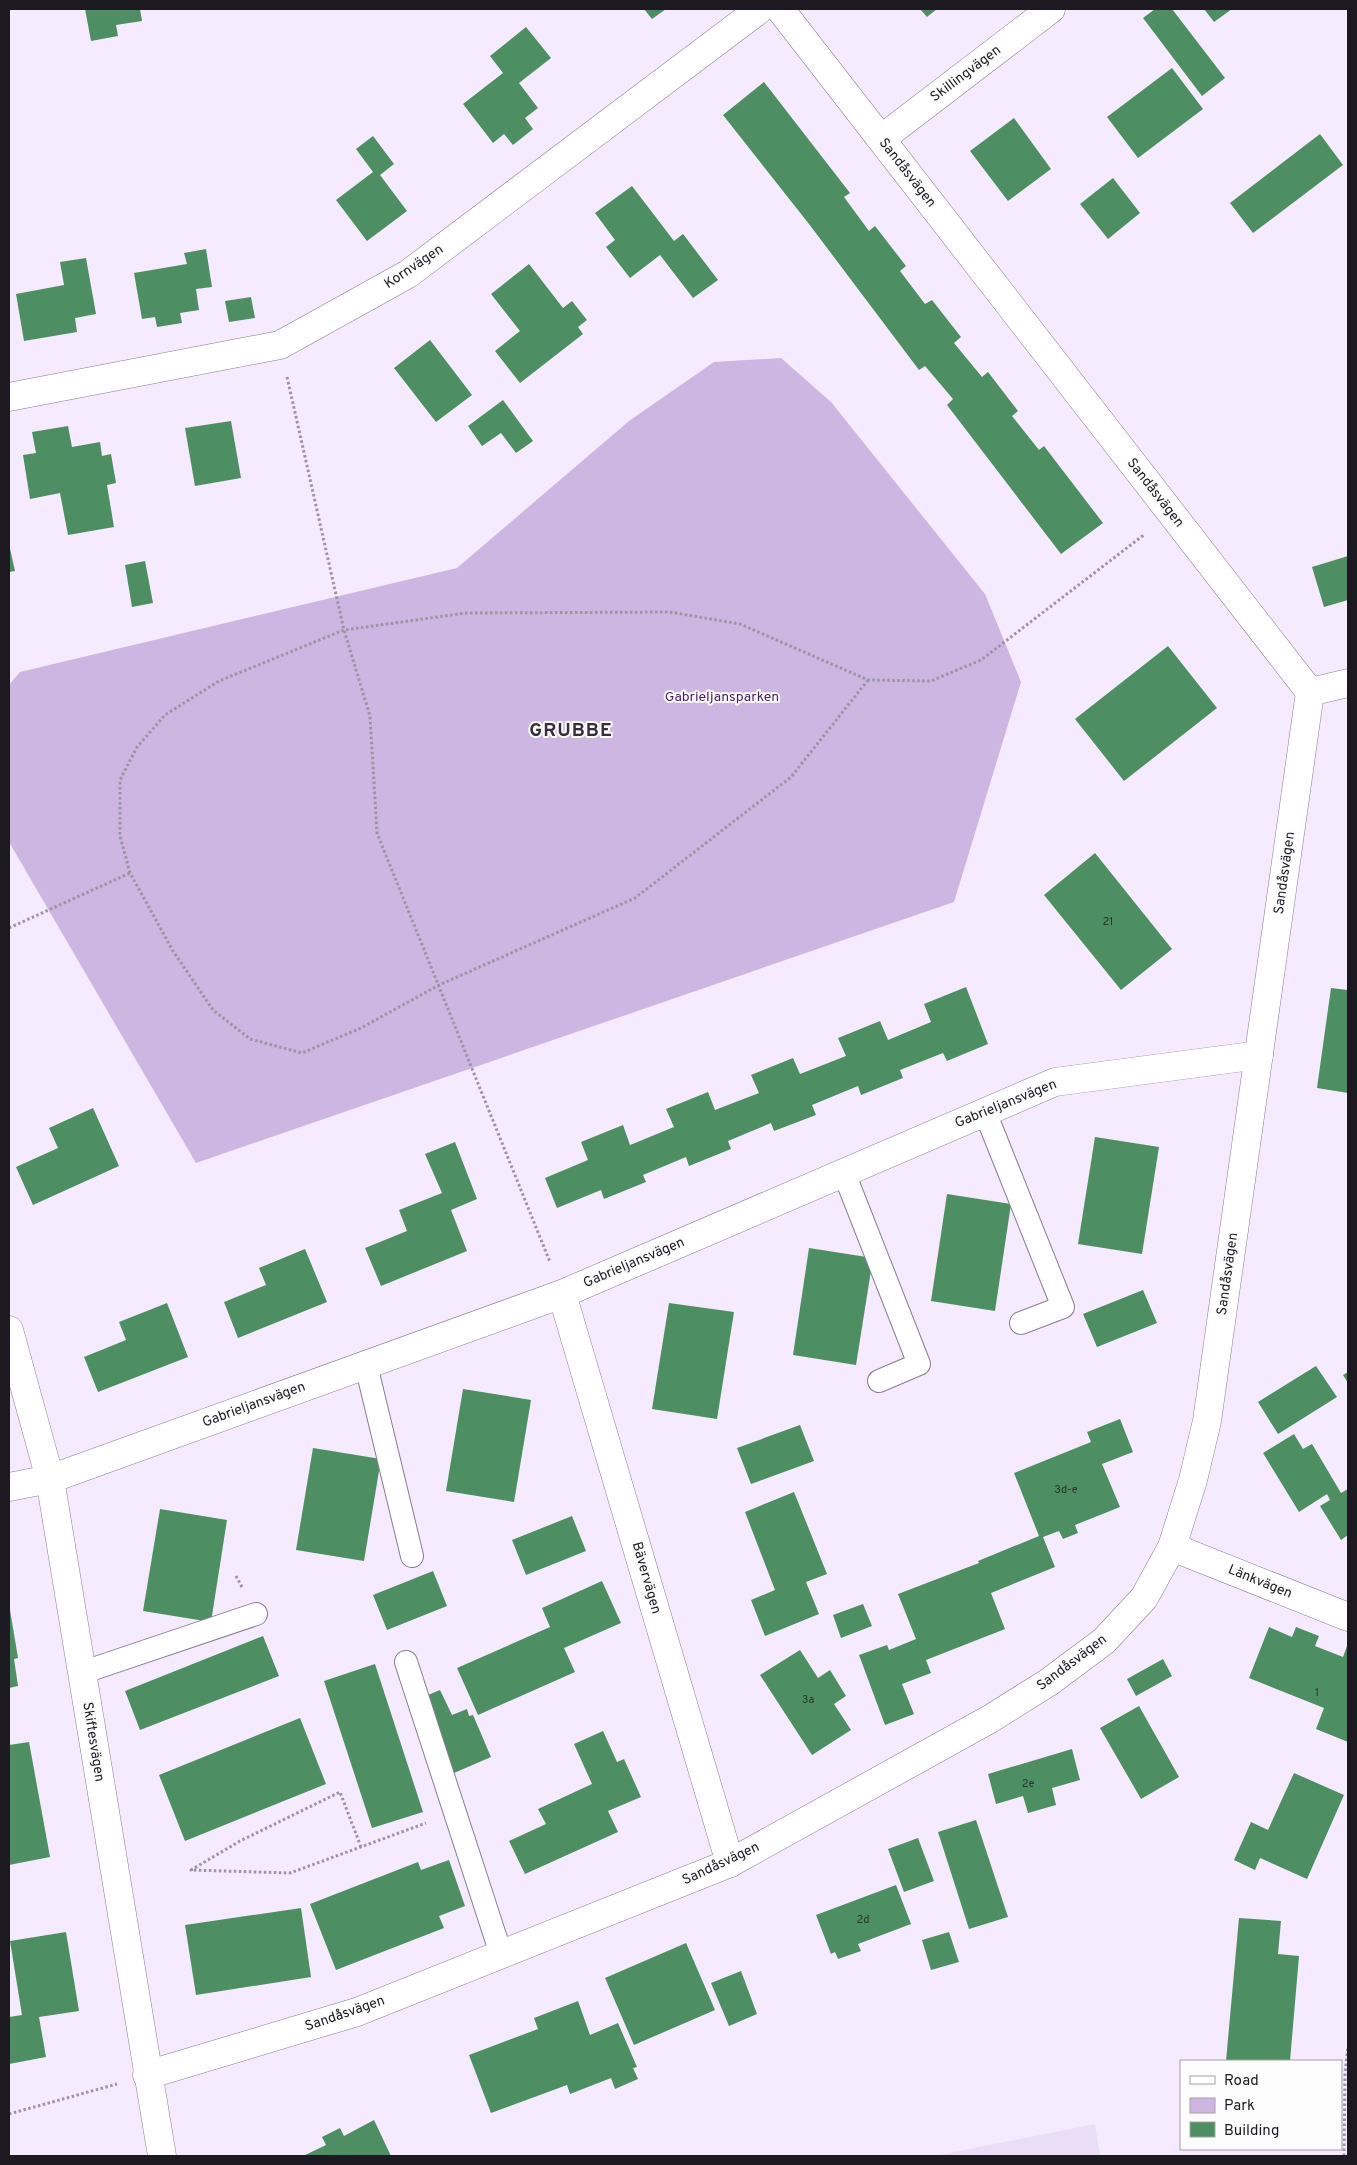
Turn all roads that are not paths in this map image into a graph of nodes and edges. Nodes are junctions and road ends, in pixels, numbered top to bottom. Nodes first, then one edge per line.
1 (760, 9) edge
2 (780, 9) edge
3 (1051, 9) edge
4 (881, 139) junction
5 (9, 397) edge
6 (1348, 683) edge
7 (1310, 692) junction
8 (1259, 1055) junction
9 (985, 1112) junction
10 (844, 1173) junction
11 (562, 1294) junction
12 (1021, 1323) dead end
13 (9, 1330) edge
14 (366, 1365) junction
15 (878, 1381) dead end
16 (50, 1479) junction
17 (9, 1487) edge
18 (1172, 1547) junction
19 (412, 1556) dead end
20 (256, 1614) dead end
21 (1348, 1617) edge
22 (406, 1662) dead end
23 (81, 1672) junction
24 (730, 1863) junction
25 (501, 1954) junction
26 (147, 2075) junction
27 (162, 2156) edge

1 - 5 street, Kornvägen
2 - 4 street, Sandåsvägen
3 - 4 street, Skillingvägen
4 - 7 street, Sandåsvägen
6 - 7 street
7 - 8 street, Sandåsvägen
8 - 9 street, Gabrieljansvägen
8 - 18 street, Sandåsvägen
9 - 10 street, Gabrieljansvägen
9 - 12 lane
10 - 11 street, Gabrieljansvägen
10 - 15 lane
11 - 14 street, Gabrieljansvägen
11 - 24 street, Bävervägen
13 - 16 street, Skiftesvägen
14 - 16 street, Gabrieljansvägen
14 - 19 lane
16 - 17 street, Gabrieljansvägen
16 - 23 street, Skiftesvägen
18 - 21 street, Länkvägen
18 - 24 street, Sandåsvägen
20 - 23 lane
22 - 25 lane
23 - 26 street, Skiftesvägen
24 - 25 street, Sandåsvägen
25 - 26 street, Sandåsvägen
26 - 27 street, Skiftesvägen

